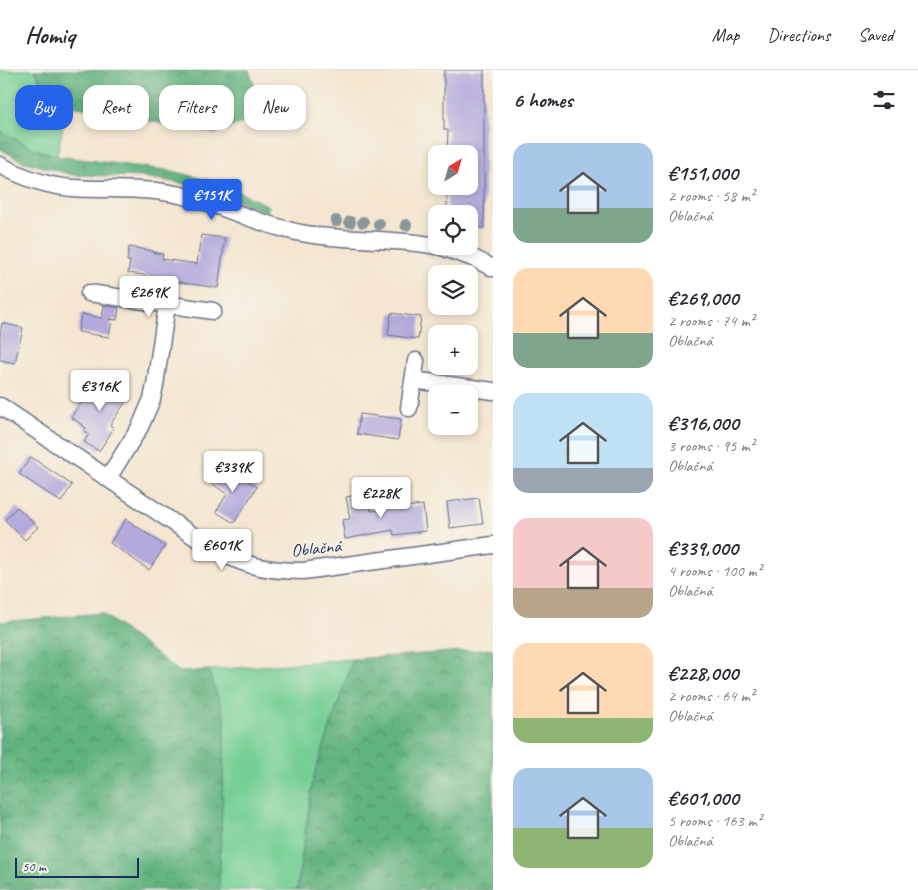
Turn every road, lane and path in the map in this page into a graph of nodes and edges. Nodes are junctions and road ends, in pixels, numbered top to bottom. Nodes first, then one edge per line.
1 (0, 165) edge
2 (428, 244) edge
3 (464, 255) edge
4 (493, 268) edge
5 (89, 293) dead end
6 (168, 305) junction
7 (213, 311) dead end
8 (416, 361) dead end
9 (413, 380) junction
10 (493, 391) edge
11 (0, 406) edge
12 (409, 408) dead end
13 (108, 478) junction
14 (493, 545) edge

1 - 2 street
3 - 4 street
5 - 6 street
6 - 7 street
6 - 13 street
8 - 9 street
9 - 10 street
9 - 12 street
11 - 13 street, Oblačná
13 - 14 street, Oblačná

